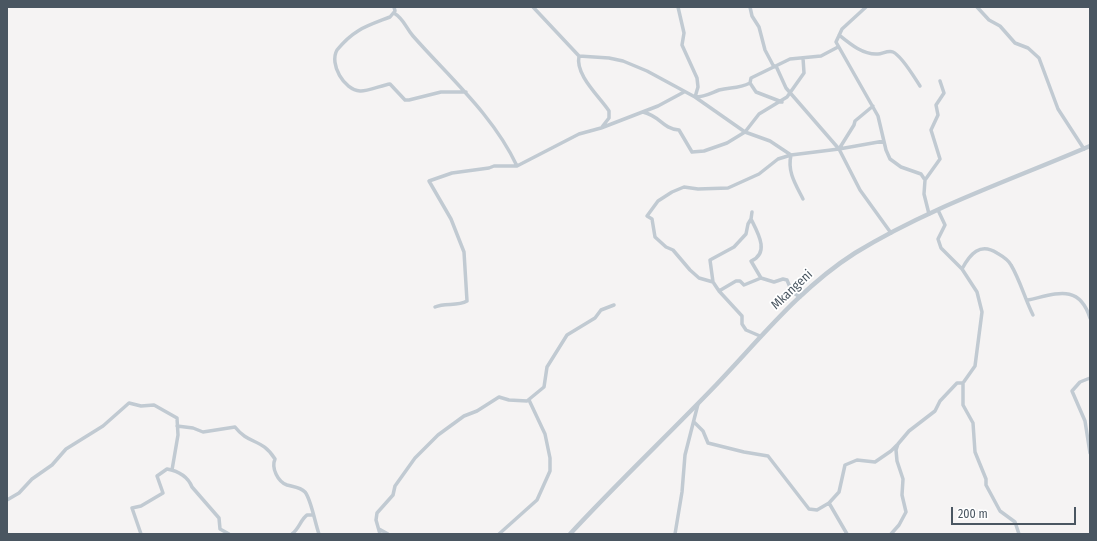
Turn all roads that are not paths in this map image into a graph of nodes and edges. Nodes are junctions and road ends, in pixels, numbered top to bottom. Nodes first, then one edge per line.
1 (394, 7) edge
2 (533, 7) edge
3 (678, 7) edge
4 (750, 7) edge
5 (866, 7) edge
6 (977, 7) edge
7 (394, 13) junction
8 (839, 35) junction
9 (838, 47) junction
10 (579, 56) junction
11 (803, 58) junction
12 (775, 67) junction
13 (940, 81) dead end
14 (750, 83) junction
15 (920, 86) dead end
16 (466, 92) junction
17 (684, 92) junction
18 (791, 93) junction
19 (695, 97) junction
20 (782, 102) junction
21 (873, 106) junction
22 (642, 112) junction
23 (601, 128) junction
24 (746, 132) junction
25 (884, 140) junction
26 (1090, 146) edge
27 (839, 149) junction
28 (1084, 149) junction
29 (791, 155) junction
30 (517, 166) junction
31 (925, 180) junction
32 (803, 199) dead end
33 (938, 210) junction
34 (752, 212) dead end
35 (929, 214) junction
36 (751, 219) junction
37 (891, 233) junction
38 (962, 269) junction
39 (761, 278) junction
40 (713, 282) junction
41 (719, 291) junction
42 (800, 297) junction
43 (1028, 300) junction
44 (614, 305) dead end
45 (434, 307) dead end
46 (1033, 315) dead end
47 (1090, 318) edge
48 (760, 336) junction
49 (1090, 378) edge
50 (963, 383) junction
51 (529, 400) junction
52 (698, 404) junction
53 (694, 422) junction
54 (177, 426) junction
55 (898, 444) junction
56 (1090, 453) edge
57 (172, 470) junction
58 (7, 500) edge
59 (829, 503) junction
60 (312, 515) junction
61 (379, 529) junction
62 (141, 534) edge
63 (229, 534) edge
64 (292, 534) edge
65 (319, 534) edge
66 (380, 534) edge
67 (388, 534) edge
68 (499, 534) edge
69 (571, 534) edge
70 (675, 534) edge
71 (847, 534) edge
72 (891, 534) edge
73 (1019, 534) edge

1 - 7 street
2 - 10 street
3 - 19 street
4 - 12 street
5 - 8 street
6 - 28 street
7 - 16 street
7 - 16 street
8 - 9 street
8 - 15 street
9 - 11 street
9 - 21 street
10 - 17 street
10 - 23 street
11 - 12 street
11 - 18 street
12 - 14 street
12 - 18 street
13 - 31 street
14 - 19 street
14 - 20 street
16 - 30 street
17 - 19 street
17 - 22 street
18 - 20 street
18 - 27 street
19 - 24 street
20 - 24 street
21 - 25 street
21 - 27 street
22 - 23 street
22 - 24 street
23 - 30 street
24 - 29 street
25 - 27 street
25 - 31 street
26 - 28 street, Mkangeni
27 - 29 street
27 - 37 street
28 - 33 street, Mkangeni
29 - 32 street
29 - 40 street
30 - 45 street
31 - 35 street
33 - 35 street, Mkangeni
33 - 38 street
34 - 36 street
35 - 37 street, Mkangeni
36 - 39 street
36 - 40 street
37 - 42 street, Mkangeni
38 - 43 street
38 - 50 street
39 - 41 street
39 - 42 street
40 - 41 street
41 - 48 street
42 - 48 street, Mkangeni
43 - 46 street
43 - 47 street
44 - 51 street
48 - 52 street, Mkangeni
49 - 56 street
50 - 55 street
50 - 73 street
51 - 61 street
51 - 68 street
52 - 53 street
52 - 69 street, Mkangeni
53 - 59 street
53 - 70 street
54 - 57 street
54 - 58 street
54 - 60 street
55 - 59 street
55 - 72 street
57 - 62 street
57 - 63 street
59 - 71 street
60 - 64 street
60 - 65 street
61 - 66 street
61 - 67 street

